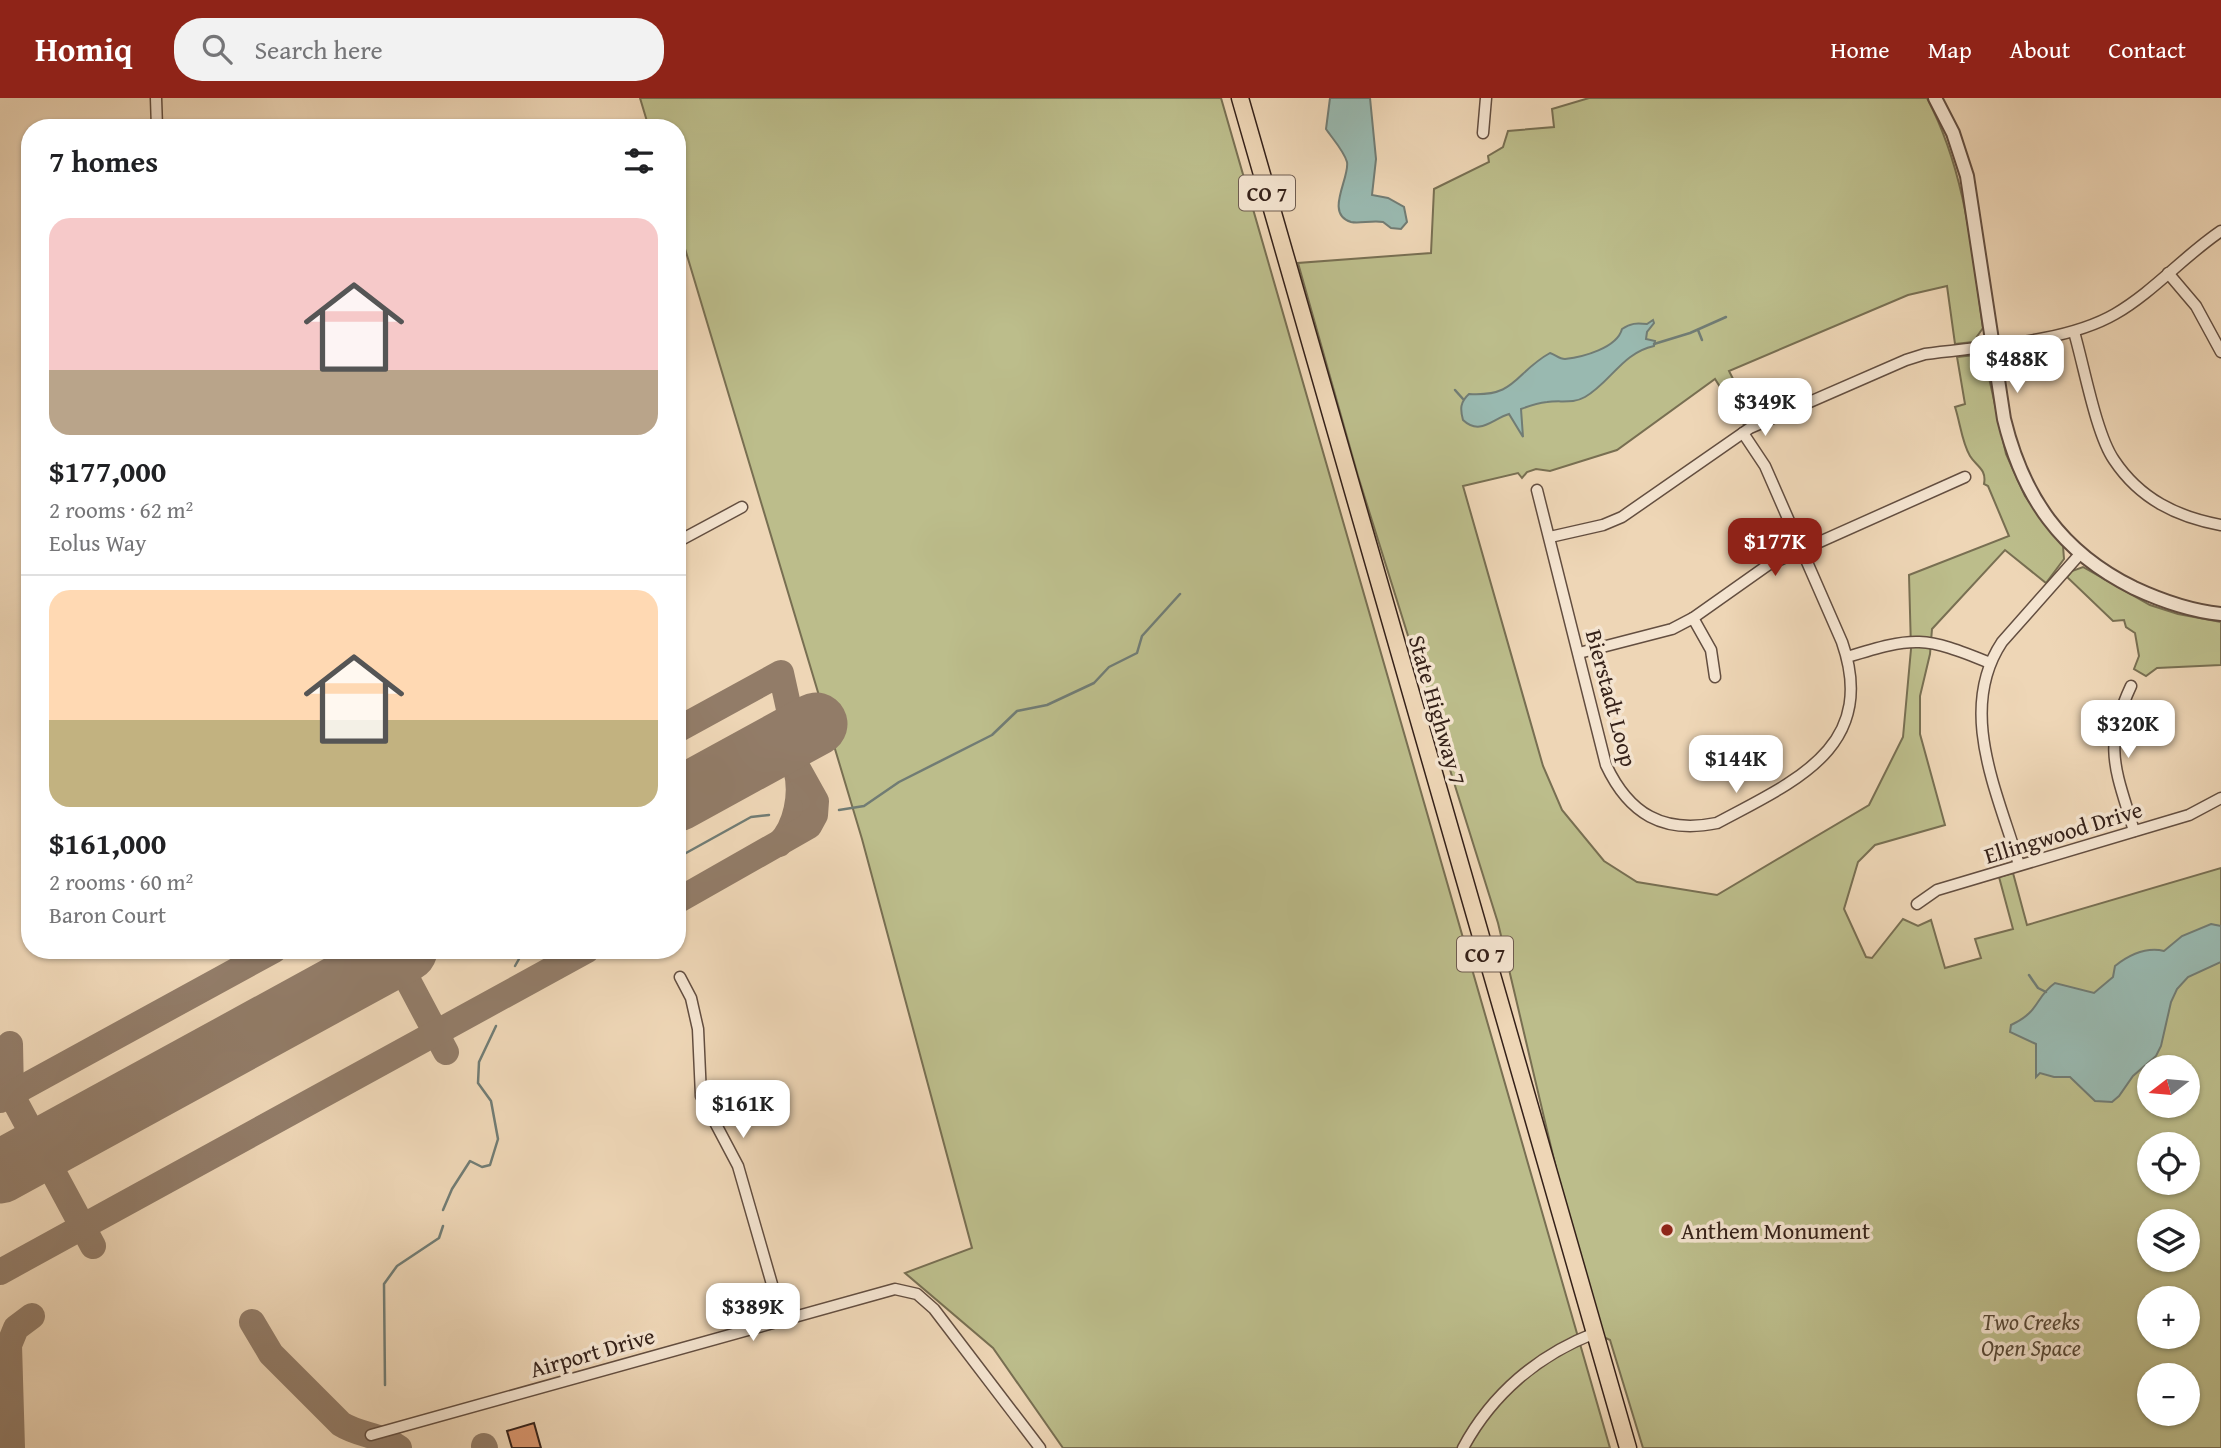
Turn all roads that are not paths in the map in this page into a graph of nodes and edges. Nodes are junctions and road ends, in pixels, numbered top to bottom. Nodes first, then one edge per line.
1 (156, 98) edge
2 (1240, 98) edge
3 (1486, 98) edge
4 (1935, 98) edge
5 (157, 119) edge
6 (1483, 133) dead end
7 (2221, 231) edge
8 (2168, 273) junction
9 (2074, 332) junction
10 (1991, 345) junction
11 (2221, 352) edge
12 (1743, 433) junction
13 (1965, 477) dead end
14 (1537, 490) dead end
15 (742, 507) dead end
16 (2221, 525) edge
17 (686, 537) edge
18 (1550, 537) junction
19 (1801, 548) junction
20 (2080, 554) junction
21 (2221, 614) edge
22 (1693, 618) junction
23 (1579, 653) junction
24 (1847, 657) junction
25 (1990, 663) junction
26 (1715, 677) dead end
27 (2131, 686) dead end
28 (2221, 798) edge
29 (2134, 831) junction
30 (2019, 865) junction
31 (1917, 904) dead end
32 (680, 977) dead end
33 (782, 1320) junction
34 (1595, 1334) junction
35 (371, 1435) dead end
36 (1040, 1448) edge
37 (1463, 1448) edge
38 (1628, 1448) edge

1 - 5 street
2 - 34 main road, State Highway 7 / CO 7
3 - 6 street
4 - 10 street
7 - 8 street
8 - 9 street
8 - 11 street
9 - 10 street
9 - 16 street
10 - 12 street
10 - 20 street
12 - 18 street
12 - 19 street, Bierstadt Loop
13 - 19 street
14 - 18 street, Bierstadt Loop
15 - 17 street
18 - 23 street, Bierstadt Loop
19 - 22 street
19 - 24 street, Bierstadt Loop
20 - 21 street
20 - 25 street
22 - 23 street
22 - 26 street
23 - 24 street, Bierstadt Loop
24 - 25 street
25 - 30 street
27 - 29 street
28 - 29 street, Ellingwood Drive
29 - 30 street, Ellingwood Drive
30 - 31 street, Ellingwood Drive
32 - 33 street
33 - 35 street, Airport Drive
33 - 36 street, Airport Drive
34 - 37 street
34 - 38 main road, CO 7

